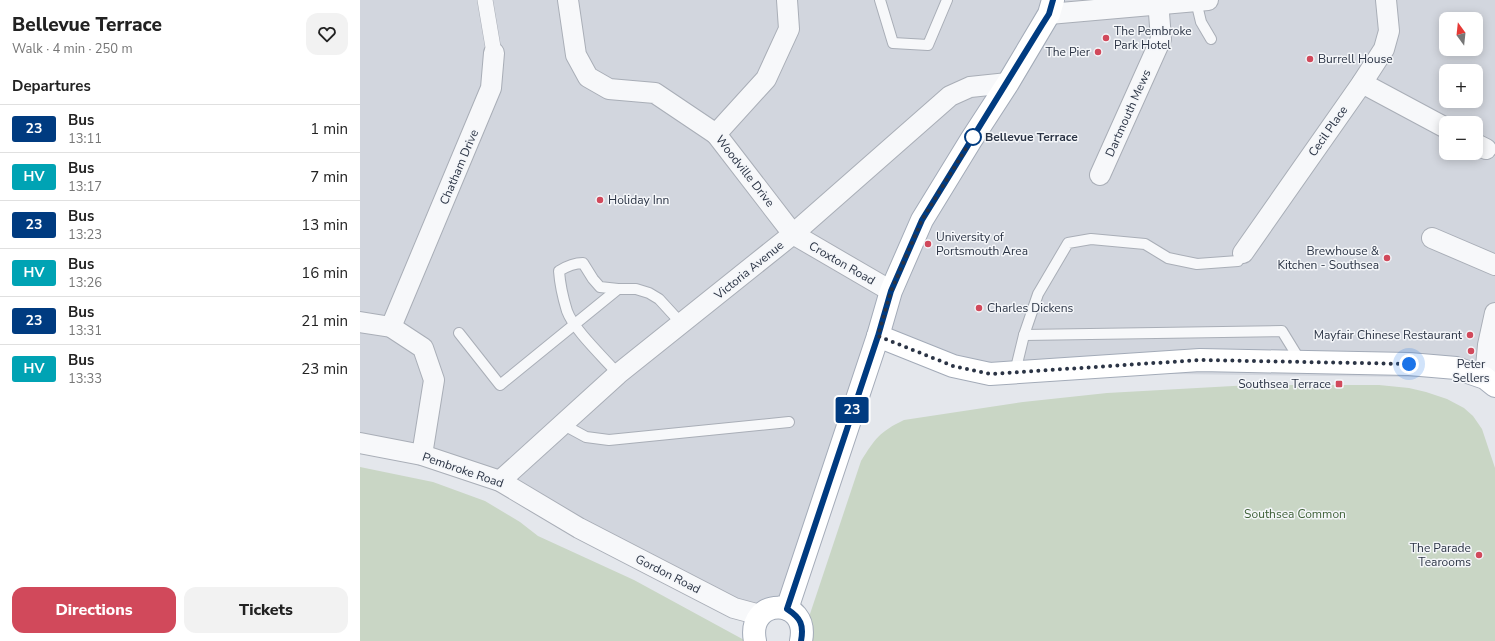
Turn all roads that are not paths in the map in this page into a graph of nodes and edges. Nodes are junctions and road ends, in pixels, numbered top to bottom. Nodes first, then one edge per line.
1 (485, 0) edge
2 (568, 0) edge
3 (787, 0) edge
4 (880, 0) edge
5 (947, 0) edge
6 (1202, 0) edge
7 (1386, 0) edge
8 (1158, 2) edge
9 (1051, 7) edge
10 (1210, 39) dead end
11 (494, 54) joint
12 (1008, 83) junction
13 (1362, 83) junction
14 (1439, 124) edge
15 (716, 134) junction
16 (1100, 174) dead end
17 (794, 234) junction
18 (1432, 238) dead end
19 (1243, 253) joint
20 (1495, 265) edge
21 (618, 289) junction
22 (891, 291) junction
23 (1495, 313) edge
24 (360, 322) edge
25 (681, 323) junction
26 (575, 324) junction
27 (391, 327) junction
28 (459, 333) dead end
29 (1024, 335) junction
30 (878, 336) junction
31 (1301, 362) junction
32 (1016, 372) junction
33 (618, 374) junction
34 (1492, 382) edge
35 (789, 422) dead end
36 (562, 424) junction
37 (360, 443) edge
38 (422, 455) junction
39 (500, 481) junction
40 (579, 528) joint
41 (787, 609) junction
42 (760, 615) junction
43 (754, 641) edge
44 (801, 641) edge

1 - 11 street, Chatham Drive
2 - 15 street, Woodville Drive
3 - 15 street
4 - 5 lane
6 - 8 street
6 - 10 lane
7 - 13 street, Cecil Place
8 - 9 street
8 - 16 street, Dartmouth Mews
9 - 12 main road
11 - 27 street, Chatham Drive
12 - 17 street, Victoria Avenue
12 - 22 main road
13 - 14 street
13 - 19 street, Cecil Place
15 - 17 street, Woodville Drive
17 - 22 street, Croxton Road
17 - 25 street, Victoria Avenue
18 - 20 street
19 - 29 lane
21 - 25 lane
21 - 26 lane
21 - 26 lane
22 - 30 main road
23 - 34 street
24 - 27 street
25 - 33 street, Victoria Avenue
26 - 28 lane
26 - 33 lane
27 - 38 street
29 - 31 lane
29 - 32 lane
30 - 32 main road
30 - 41 main road
31 - 32 main road
31 - 34 main road
33 - 36 street, Victoria Avenue
35 - 36 lane
36 - 39 street, Victoria Avenue
37 - 38 street, Pembroke Road
38 - 39 street, Pembroke Road
39 - 40 street, Pembroke Road
40 - 42 street, Gordon Road
41 - 42 main road
41 - 44 main road
42 - 43 main road

